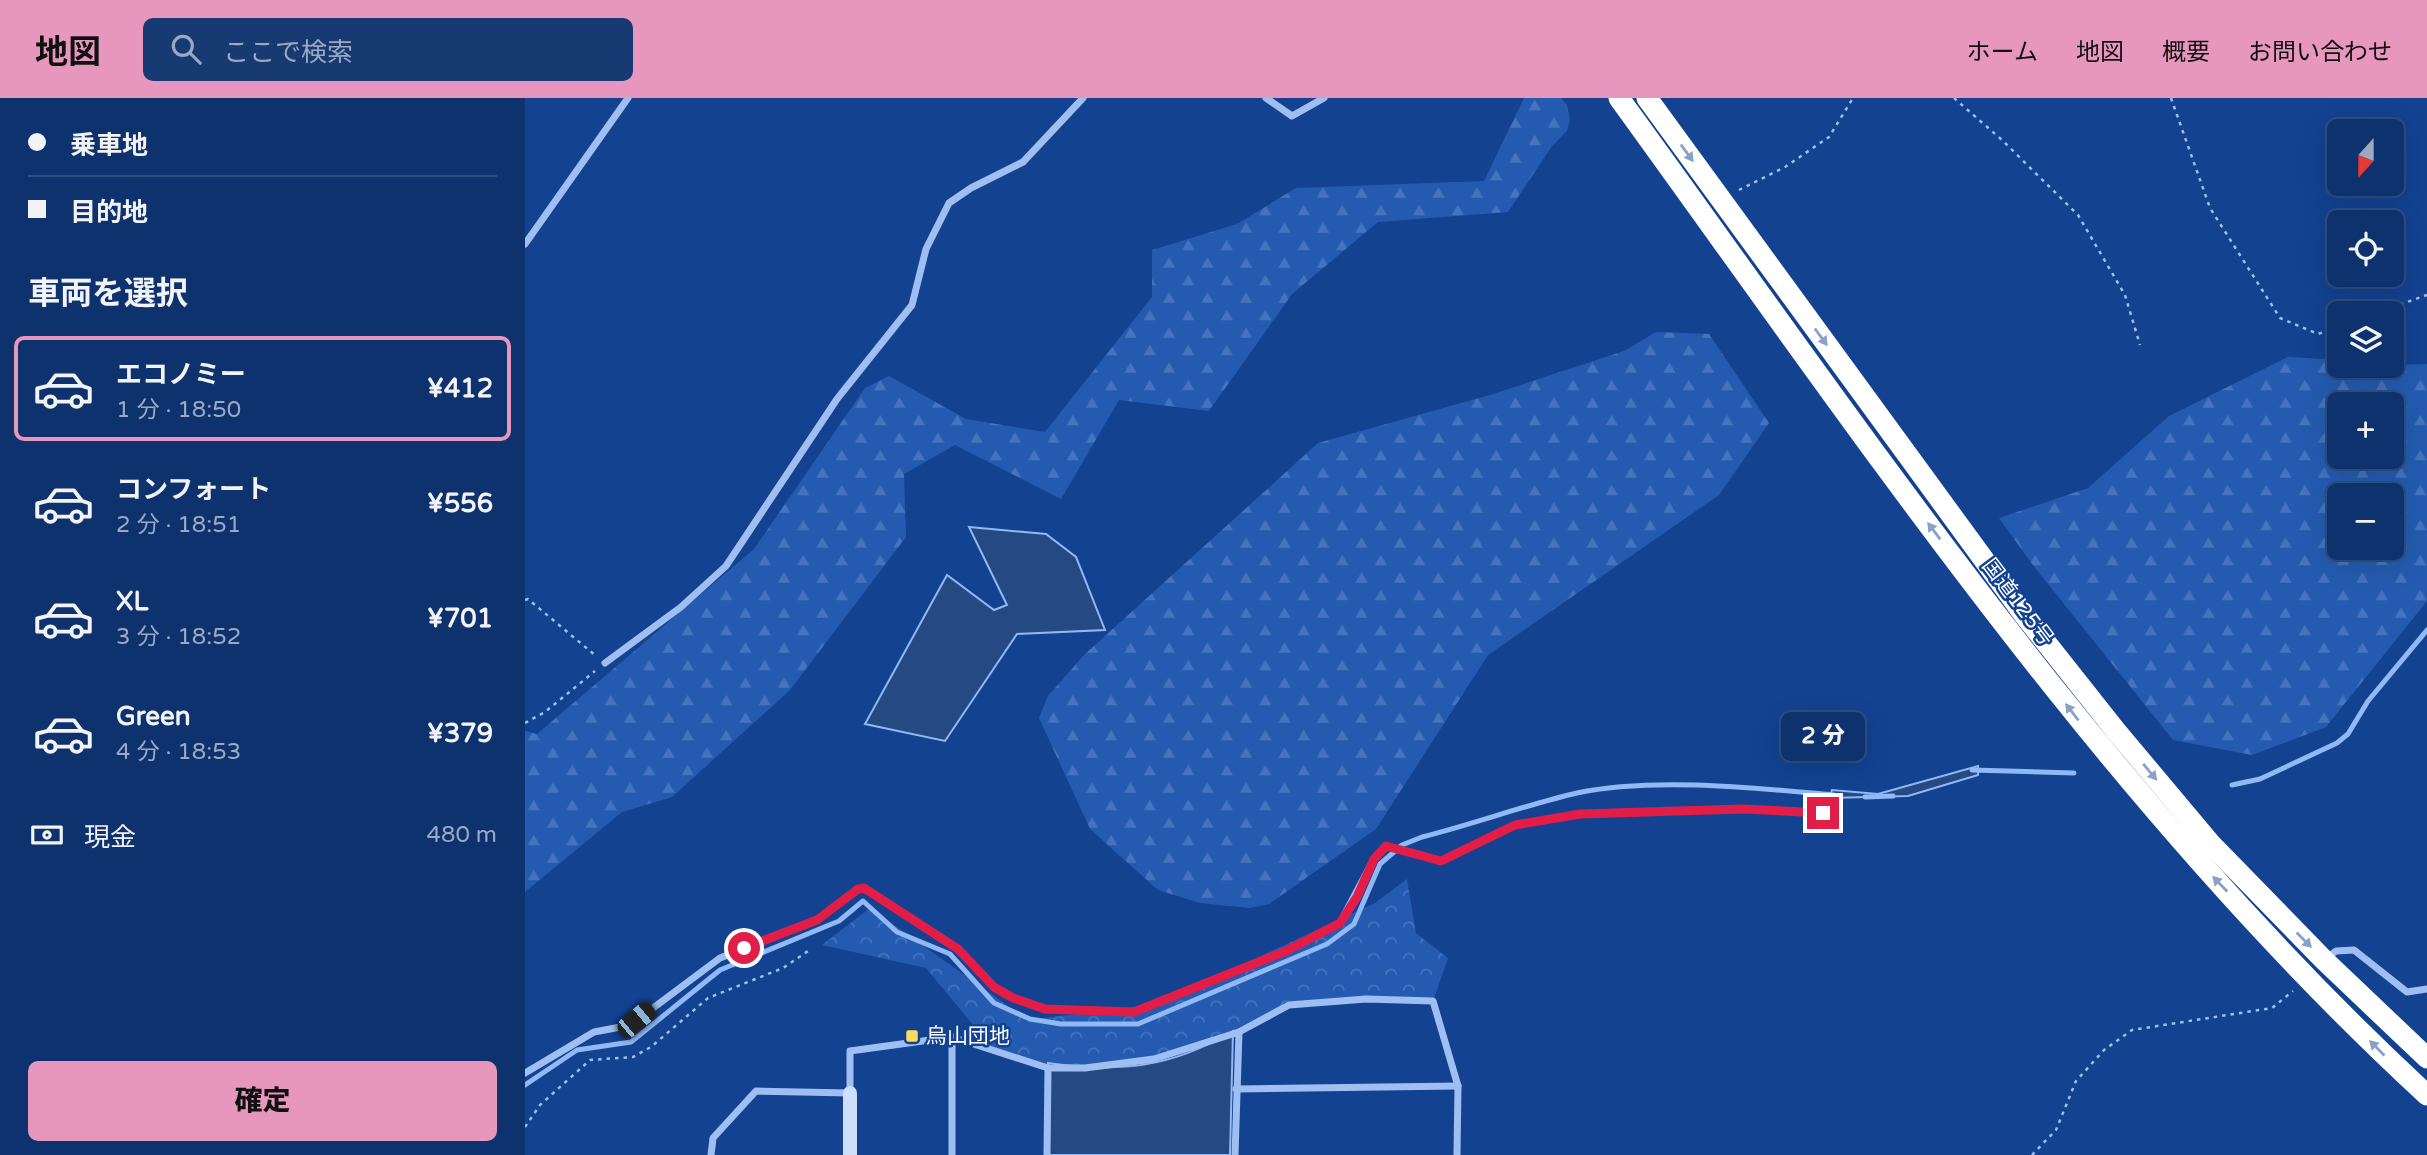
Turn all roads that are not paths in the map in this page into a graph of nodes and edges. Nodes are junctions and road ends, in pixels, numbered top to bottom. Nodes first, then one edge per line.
1 (628, 98) edge
2 (1083, 98) edge
3 (1266, 98) edge
4 (1324, 98) edge
5 (1619, 98) edge
6 (1647, 98) edge
7 (525, 244) edge
8 (605, 663) road end
9 (1823, 813) dead end
10 (2324, 960) junction
11 (2427, 989) edge
12 (1239, 1032) junction
13 (952, 1037) junction
14 (2427, 1058) edge
15 (1048, 1068) junction
16 (525, 1073) edge
17 (1458, 1086) junction
18 (1236, 1089) junction
19 (850, 1093) junction
20 (2427, 1095) edge
21 (711, 1155) edge
22 (850, 1155) edge
23 (952, 1155) edge
24 (1047, 1155) edge
25 (1235, 1155) edge
26 (1457, 1155) edge

1 - 7 street
2 - 8 street
3 - 4 street
20 -> 5 highway, 国道125号
6 -> 10 highway, 国道125号
9 - 16 street
10 - 11 street
10 - 14 highway, 国道125号
12 - 15 street
12 - 17 street
12 - 18 street
13 - 15 street
13 - 19 street
13 - 23 street
15 - 24 street
17 - 18 street
17 - 26 street
18 - 25 street
19 - 21 street
19 - 22 street

